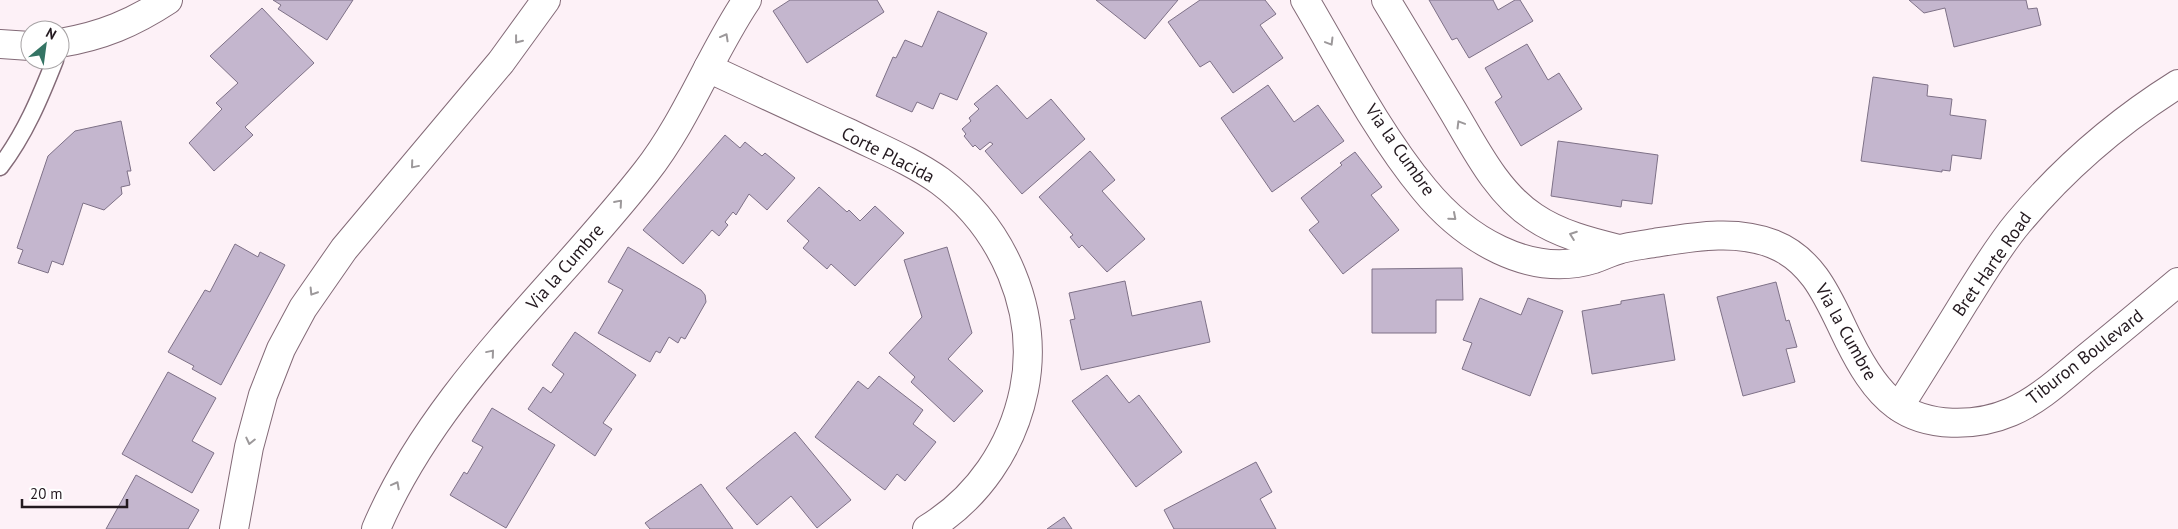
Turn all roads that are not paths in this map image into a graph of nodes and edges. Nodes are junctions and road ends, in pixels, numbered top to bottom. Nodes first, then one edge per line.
1 (168, 0) edge
2 (546, 0) edge
3 (747, 0) edge
4 (1305, 0) edge
5 (1386, 0) edge
6 (0, 44) edge
7 (70, 44) edge
8 (20, 45) edge
9 (708, 68) junction
10 (50, 70) edge
11 (2178, 84) edge
12 (0, 167) edge
13 (1619, 249) junction
14 (2178, 282) edge
15 (1899, 408) junction
16 (234, 529) edge
17 (376, 529) edge
18 (927, 529) edge

1 - 7 street
2 -> 16 street
9 -> 3 street, Via la Cumbre
4 -> 13 street, Via la Cumbre
13 -> 5 street, Via la Cumbre
6 - 8 street
17 -> 9 street, Via la Cumbre
9 - 18 street, Corte Placida
10 - 12 lane
11 - 15 street, Bret Harte Road
13 - 15 street, Via la Cumbre
14 - 15 street, Tiburon Boulevard

